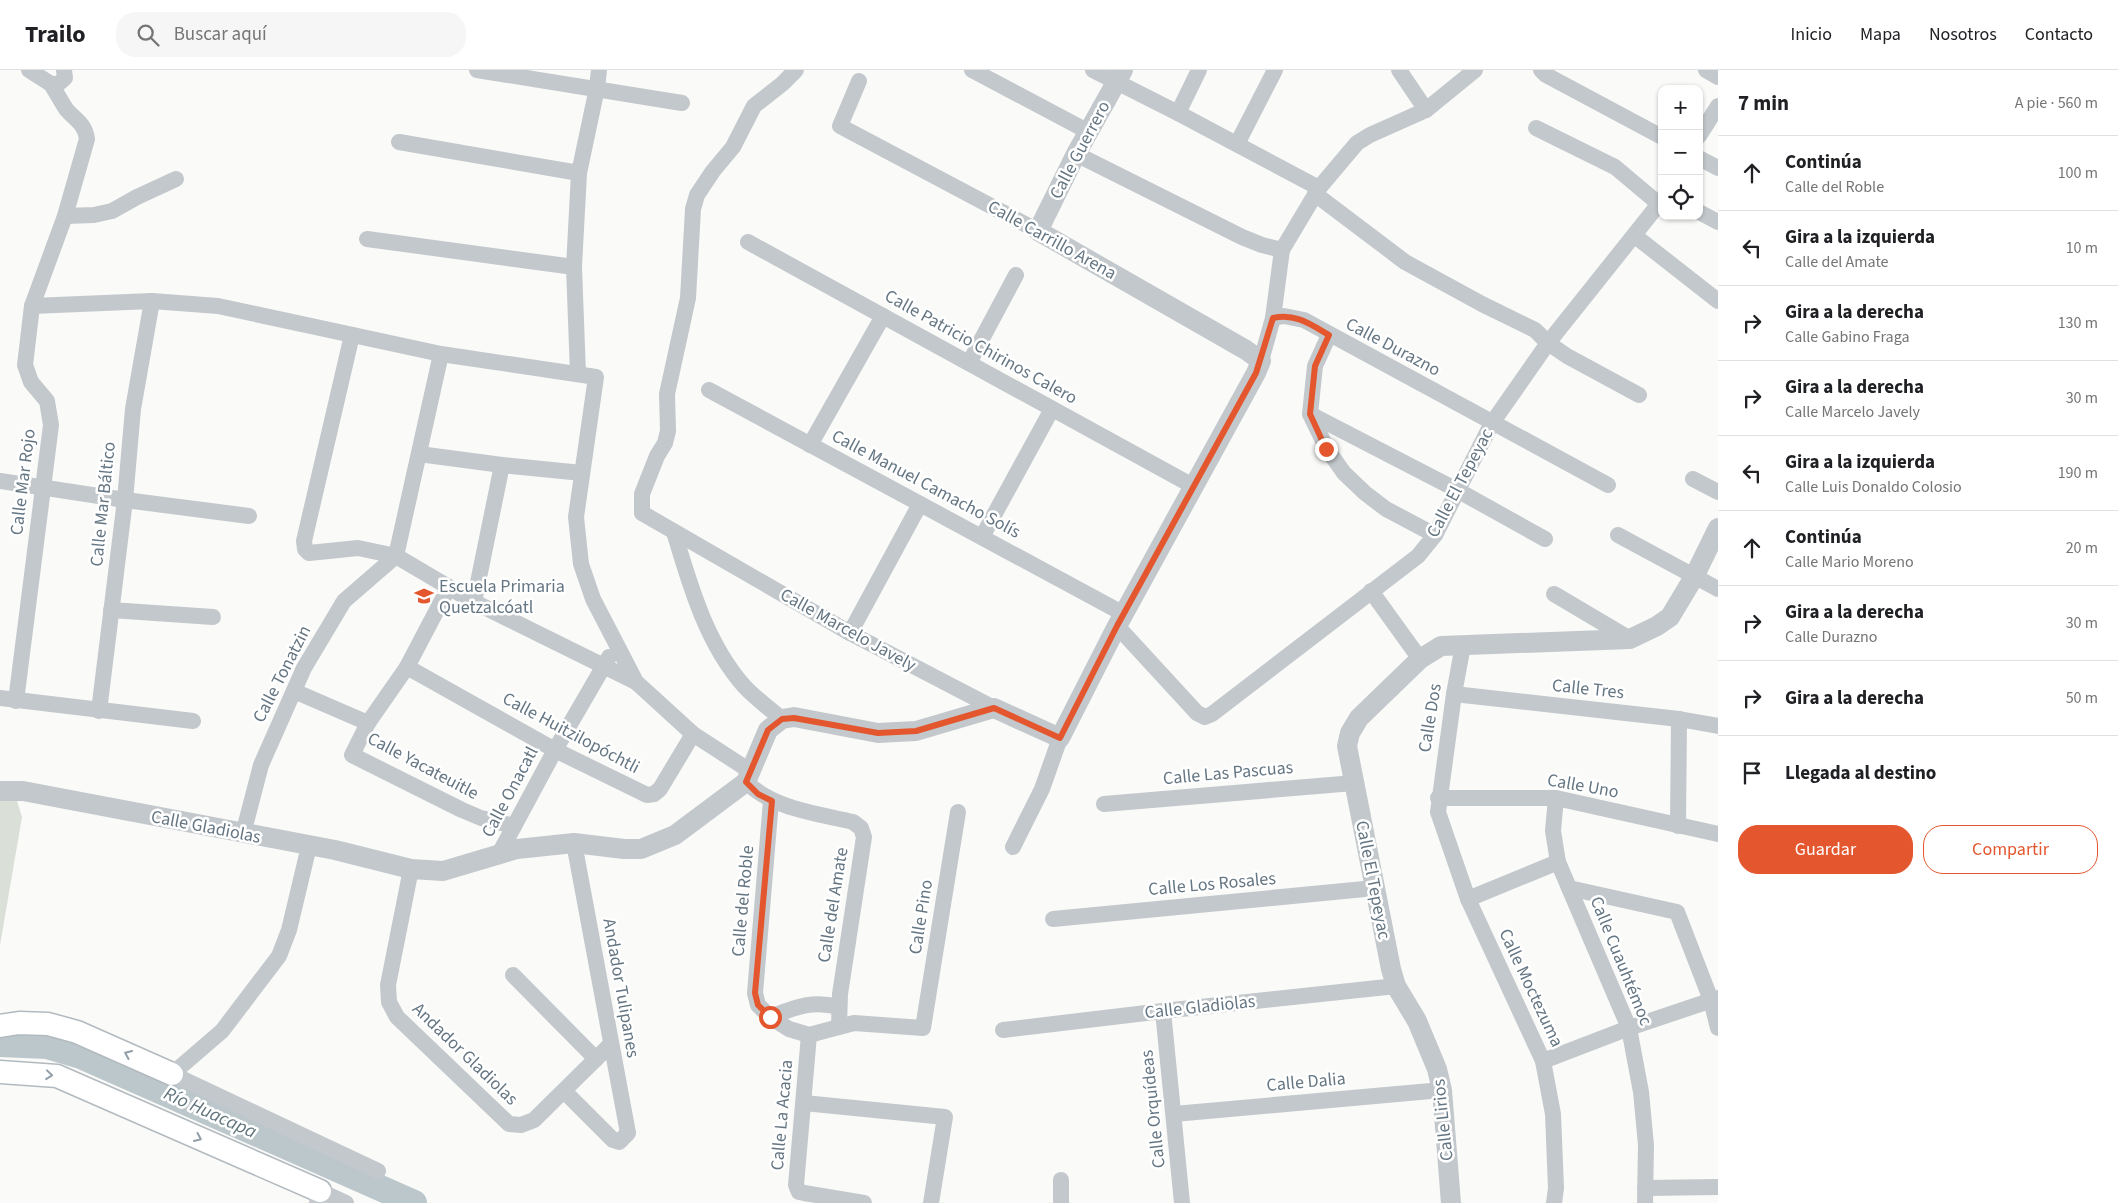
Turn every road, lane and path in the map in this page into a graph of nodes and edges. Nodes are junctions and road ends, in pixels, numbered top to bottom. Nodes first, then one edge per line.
1 (29, 70) edge
2 (64, 70) edge
3 (477, 70) edge
4 (599, 70) edge
5 (796, 70) edge
6 (972, 70) edge
7 (1094, 70) edge
8 (1199, 70) edge
9 (1275, 70) edge
10 (1399, 70) edge
11 (1475, 70) edge
12 (1541, 70) edge
13 (1706, 70) edge
14 (1120, 76) edge
15 (1718, 77) edge
16 (859, 81) dead end
17 (51, 84) junction
18 (597, 88) junction
19 (682, 103) dead end
20 (1718, 106) edge
21 (1426, 110) junction
22 (1178, 113) junction
23 (1536, 128) dead end
24 (1703, 130) edge
25 (1089, 132) junction
26 (1658, 135) edge
27 (399, 142) dead end
28 (1237, 144) junction
29 (1076, 154) junction
30 (1703, 160) edge
31 (1718, 168) edge
32 (579, 173) junction
33 (176, 179) dead end
34 (1317, 191) junction
35 (1658, 200) edge
36 (1658, 205) edge
37 (1703, 214) edge
38 (65, 216) junction
39 (1718, 222) edge
40 (1038, 231) junction
41 (1635, 236) junction
42 (367, 239) dead end
43 (748, 242) dead end
44 (1282, 250) junction
45 (574, 267) junction
46 (1016, 276) dead end
47 (152, 301) junction
48 (1718, 301) edge
49 (32, 306) junction
50 (883, 316) junction
51 (1273, 318) junction
52 (352, 335) junction
53 (1329, 335) junction
54 (1548, 343) junction
55 (441, 354) junction
56 (1261, 361) junction
57 (969, 363) junction
58 (578, 374) junction
59 (709, 390) dead end
60 (1639, 395) dead end
61 (1052, 409) junction
62 (1310, 414) junction
63 (1492, 423) junction
64 (810, 445) junction
65 (419, 454) junction
66 (502, 465) junction
67 (582, 473) junction
68 (1693, 479) dead end
69 (0, 481) edge
70 (1608, 485) dead end
71 (1194, 486) junction
72 (43, 488) junction
73 (1457, 490) junction
74 (1718, 492) edge
75 (125, 500) junction
76 (920, 504) junction
77 (249, 516) dead end
78 (1718, 528) edge
79 (674, 532) junction
80 (1435, 535) junction
81 (1618, 535) dead end
82 (982, 537) junction
83 (1545, 539) dead end
84 (396, 556) junction
85 (1694, 577) junction
86 (449, 587) junction
87 (1718, 588) edge
88 (1370, 591) junction
89 (1554, 594) dead end
90 (474, 602) junction
91 (111, 610) junction
92 (213, 617) dead end
93 (1120, 620) junction
94 (850, 633) junction
95 (1630, 639) junction
96 (617, 646) junction
97 (1463, 646) junction
98 (1420, 659) junction
99 (602, 666) junction
100 (407, 667) junction
101 (636, 682) junction
102 (294, 691) junction
103 (1454, 694) junction
104 (8, 700) edge
105 (994, 708) junction
106 (99, 711) junction
107 (782, 719) junction
108 (1679, 719) junction
109 (193, 721) dead end
110 (368, 723) junction
111 (1718, 726) edge
112 (693, 734) junction
113 (1060, 738) junction
114 (556, 750) junction
115 (748, 776) junction
116 (1354, 783) junction
117 (0, 790) edge
118 (1438, 798) junction
119 (1556, 798) junction
120 (772, 801) junction
121 (1104, 804) dead end
122 (958, 812) dead end
123 (514, 826) junction
124 (1678, 826) junction
125 (243, 834) junction
126 (1718, 834) edge
127 (574, 843) junction
128 (309, 846) junction
129 (1014, 847) dead end
130 (499, 854) junction
131 (1558, 862) junction
132 (411, 869) junction
133 (1375, 888) junction
134 (1569, 888) junction
135 (1468, 899) junction
136 (1054, 919) dead end
137 (513, 975) dead end
138 (1396, 986) junction
139 (1714, 999) edge
140 (839, 1008) junction
141 (1163, 1011) junction
142 (770, 1017) junction
143 (0, 1026) edge
144 (839, 1026) junction
145 (1629, 1028) junction
146 (1718, 1028) edge
147 (1003, 1030) dead end
148 (809, 1035) junction
149 (610, 1044) junction
150 (596, 1059) junction
151 (1543, 1062) junction
152 (0, 1072) edge
153 (172, 1074) junction
154 (1442, 1090) junction
155 (564, 1091) junction
156 (804, 1103) junction
157 (1174, 1114) junction
158 (378, 1171) dead end
159 (1061, 1180) dead end
160 (1718, 1187) edge
161 (1645, 1196) edge
162 (318, 1197) edge
163 (346, 1203) edge
164 (864, 1203) edge
165 (932, 1203) edge
166 (1061, 1203) edge
167 (1182, 1203) edge
168 (1447, 1203) edge
169 (1554, 1203) edge

1 - 17 street
2 - 17 street
3 - 18 street
4 - 18 street
5 - 79 street, Calle Marcelo Javely
6 - 25 street
7 - 14 street
8 - 22 street
9 - 28 street
10 - 21 street
11 - 21 street
12 - 26 street
13 - 15 street
14 - 22 street
14 - 25 street, Calle Guerrero
16 - 40 street, Calle Carrillo Arena
17 - 38 street, Calle Mar Rojo
18 - 19 street
18 - 32 street
20 - 24 street
21 - 34 street
22 - 28 street
23 - 35 street
25 - 29 street, Calle Guerrero
27 - 32 street
28 - 34 street
29 - 40 street, Calle Guerrero
29 - 44 street
30 - 31 street
32 - 45 street
33 - 38 street
34 - 44 street
34 - 54 street
36 - 41 street, Calle El Tepeyac
37 - 39 street
38 - 49 street, Calle Mar Rojo
40 - 56 street, Calle Carrillo Arena
41 - 48 street
41 - 54 street, Calle El Tepeyac
42 - 45 street
43 - 50 street, Calle Patricio Chirinos Calero
44 - 51 street
45 - 58 street
46 - 57 street
47 - 49 street
47 - 52 street
47 - 75 street, Calle Mar Báltico
49 - 72 street, Calle Mar Rojo
50 - 57 street, Calle Patricio Chirinos Calero
50 - 64 street
51 - 53 street, Calle Durazno
51 - 56 street
52 - 55 street
52 - 84 street
53 - 62 street
53 - 63 street, Calle Durazno
54 - 60 street
54 - 63 street, Calle El Tepeyac
55 - 58 street
55 - 65 street
56 - 71 street
57 - 61 street, Calle Patricio Chirinos Calero
58 - 67 street
59 - 64 street, Calle Manuel Camacho Solís
61 - 71 street, Calle Patricio Chirinos Calero
61 - 82 street
62 - 73 street
62 - 80 street
63 - 70 street, Calle Durazno
63 - 73 street, Calle El Tepeyac
64 - 76 street, Calle Manuel Camacho Solís
65 - 66 street
65 - 84 street
66 - 67 street
66 - 90 street
67 - 96 street
68 - 74 street
69 - 72 street
71 - 93 street
72 - 75 street
72 - 104 street, Calle Mar Rojo
73 - 80 street, Calle El Tepeyac
73 - 83 street
75 - 77 street
75 - 91 street, Calle Mar Báltico
76 - 82 street, Calle Manuel Camacho Solís
76 - 94 street
78 - 85 street
79 - 94 street, Calle Marcelo Javely
79 - 107 street
80 - 88 street, Calle El Tepeyac
81 - 85 street
82 - 93 street, Calle Manuel Camacho Solís
84 - 86 street
84 - 102 street, Calle Tonatzin
85 - 87 street
85 - 95 street
86 - 90 street
86 - 100 street, Calle Yacateuitle
88 - 93 street, Calle El Tepeyac
88 - 98 street
89 - 95 street
90 - 99 street
91 - 92 street
91 - 106 street, Calle Mar Báltico
93 - 113 street
94 - 105 street, Calle Marcelo Javely
95 - 97 street, Calle El Tepeyac
96 - 99 street, Calle Onacatl
96 - 101 street
97 - 98 street, Calle El Tepeyac
97 - 103 street, Calle Dos
98 - 116 street, Calle El Tepeyac
99 - 101 street
99 - 114 street, Calle Onacatl
100 - 110 street, Calle Yacateuitle
100 - 114 street, Calle Huitzilopóchtli
101 - 112 street, Calle del Amate
102 - 110 street
102 - 125 street, Calle Tonatzin
103 - 108 street, Calle Tres
103 - 118 street, Calle Dos
104 - 106 street
105 - 107 street
105 - 113 street, Calle Marcelo Javely
106 - 109 street
107 - 115 street
108 - 111 street, Calle Tres
108 - 124 street
110 - 123 street, Calle Yacateuitle
112 - 114 street, Calle Huitzilopóchtli
112 - 115 street, Calle del Amate
113 - 129 street
114 - 123 street, Calle Onacatl
115 - 120 street, Calle del Amate
115 - 127 street, Calle Gladiolas
116 - 121 street, Calle Las Pascuas
116 - 133 street, Calle El Tepeyac
117 - 125 street, Calle Gladiolas
118 - 119 street, Calle Uno
118 - 135 street, Calle Moctezuma
119 - 124 street, Calle Uno
119 - 131 street, Calle Cuauhtémoc
120 - 140 street, Calle del Amate
120 - 142 street, Calle del Roble
122 - 144 street, Calle Pino
123 - 130 street, Calle Onacatl
124 - 126 street, Calle Uno
125 - 128 street, Calle Gladiolas
127 - 130 street, Calle Gladiolas
127 - 149 street, Andador Tulipanes
128 - 132 street, Calle Gladiolas
128 - 153 street
130 - 132 street, Calle Gladiolas
131 - 134 street, Calle Cuauhtémoc
131 - 135 street
132 - 155 street, Andador Gladiolas
133 - 136 street, Calle Los Rosales
133 - 138 street, Calle El Tepeyac
134 - 139 street
134 - 145 street, Calle Cuauhtémoc
135 - 151 street, Calle Moctezuma
137 - 150 street
138 - 141 street, Calle Gladiolas
138 - 154 street, Calle Lirios
139 - 145 street
139 - 146 street
140 - 142 street
140 - 144 street, Calle del Amate
141 - 147 street, Calle Gladiolas
141 - 157 street, Calle Orquídeas
142 - 148 street
153 -> 143 main road
144 - 148 street
145 - 151 street
145 - 161 street, Calle Cuauhtémoc
148 - 156 street, Calle La Acacia
149 - 150 street
149 - 155 street, Andador Tulipanes
150 - 155 street
151 - 169 street, Calle Moctezuma
152 -> 162 main road
153 - 158 street
154 - 157 street, Calle Dalia
154 - 168 street, Calle Lirios
156 - 164 street, Calle La Acacia
156 - 165 street
157 - 167 street, Calle Orquídeas
159 - 166 street
160 - 161 street
162 - 163 street

